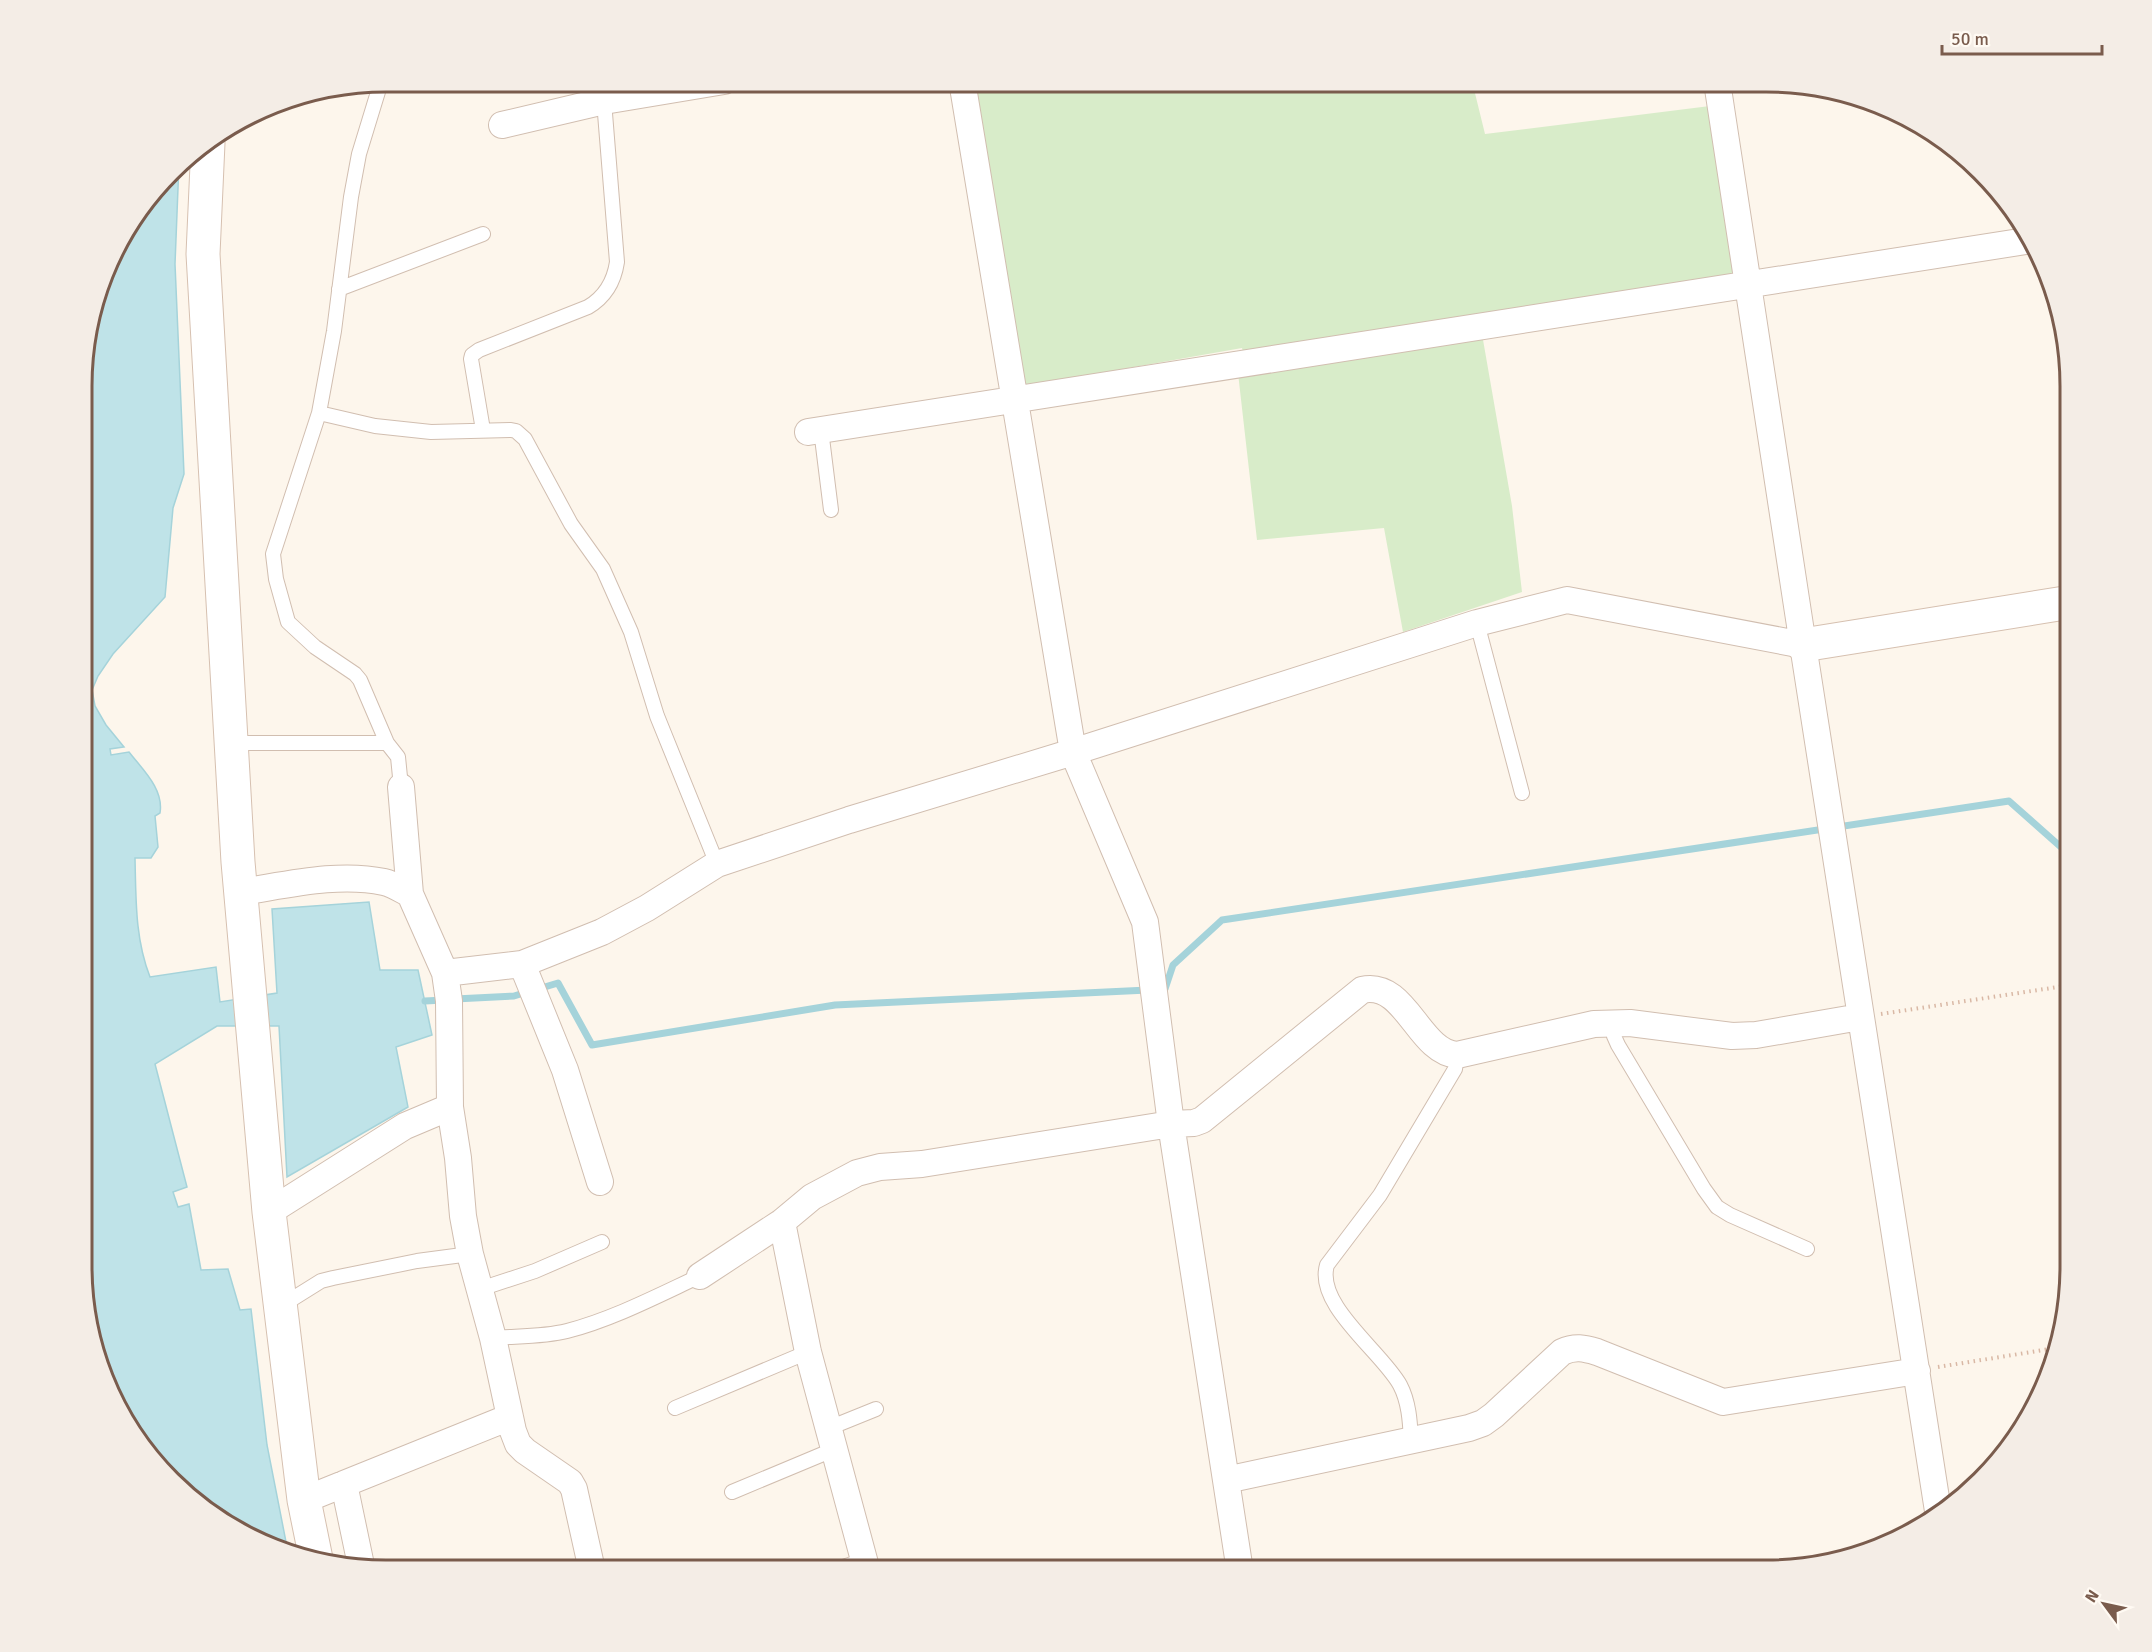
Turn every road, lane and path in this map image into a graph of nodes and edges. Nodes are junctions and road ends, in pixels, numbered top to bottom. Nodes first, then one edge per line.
1 (378, 92) edge
2 (658, 92) edge
3 (964, 92) edge
4 (1719, 92) edge
5 (604, 101) junction
6 (502, 125) dead end
7 (208, 151) edge
8 (483, 234) dead end
9 (2023, 241) edge
10 (1748, 286) junction
11 (339, 289) junction
12 (1016, 401) junction
13 (319, 413) junction
14 (483, 430) junction
15 (814, 431) joint
16 (831, 510) dead end
17 (2061, 604) edge
18 (1477, 623) junction
19 (1803, 645) junction
20 (232, 743) junction
21 (387, 743) junction
22 (1073, 752) junction
23 (401, 787) joint
24 (1522, 793) dead end
25 (717, 864) junction
26 (241, 892) junction
27 (410, 894) junction
28 (522, 964) junction
29 (445, 973) junction
30 (2061, 987) edge
31 (1860, 1017) junction
32 (1616, 1022) junction
33 (1457, 1055) junction
34 (450, 1107) junction
35 (1171, 1124) junction
36 (600, 1182) dead end
37 (269, 1212) junction
38 (782, 1222) junction
39 (602, 1242) dead end
40 (1807, 1249) dead end
41 (470, 1254) junction
42 (700, 1276) joint
43 (480, 1289) junction
44 (281, 1306) junction
45 (493, 1338) junction
46 (2048, 1349) edge
47 (808, 1352) junction
48 (1917, 1371) junction
49 (675, 1408) dead end
50 (876, 1409) dead end
51 (510, 1416) junction
52 (832, 1438) junction
53 (1411, 1440) junction
54 (1226, 1480) junction
55 (344, 1484) junction
56 (732, 1492) dead end
57 (304, 1500) junction
58 (1937, 1506) edge
59 (314, 1551) edge
60 (360, 1559) edge
61 (590, 1560) edge
62 (865, 1560) edge
63 (1238, 1560) edge

1 - 11 lane
2 - 5 street
3 - 12 street
4 - 10 street
5 - 6 street
5 - 14 lane
7 - 20 street
8 - 11 lane
9 - 10 street
10 - 12 street
10 - 19 street
11 - 13 lane
12 - 15 street
12 - 22 street
13 - 14 lane
13 - 21 lane
14 - 25 lane
15 - 16 lane
17 - 19 street
18 - 19 street
18 - 22 street
18 - 24 lane
19 - 31 street
20 - 21 lane
20 - 26 street
21 - 23 lane
22 - 25 street
22 - 35 street
23 - 27 street
25 - 28 street
26 - 27 street
26 - 37 street
27 - 29 street
28 - 29 street
28 - 36 street
29 - 34 street
30 - 31 path
31 - 32 street
31 - 48 street
32 - 33 street
32 - 40 lane
33 - 35 street
33 - 53 lane
34 - 37 street
34 - 41 street
35 - 38 street
35 - 54 street
37 - 44 street
38 - 42 street
38 - 47 street
39 - 43 lane
41 - 43 street
41 - 44 lane
42 - 45 lane
43 - 45 street
44 - 57 street
45 - 51 street
46 - 48 path
47 - 49 lane
47 - 52 street
48 - 53 street
48 - 58 street
50 - 52 lane
51 - 55 street
51 - 61 street
52 - 56 lane
52 - 62 street
53 - 54 street
54 - 63 street
55 - 57 street
55 - 60 street
57 - 59 street

